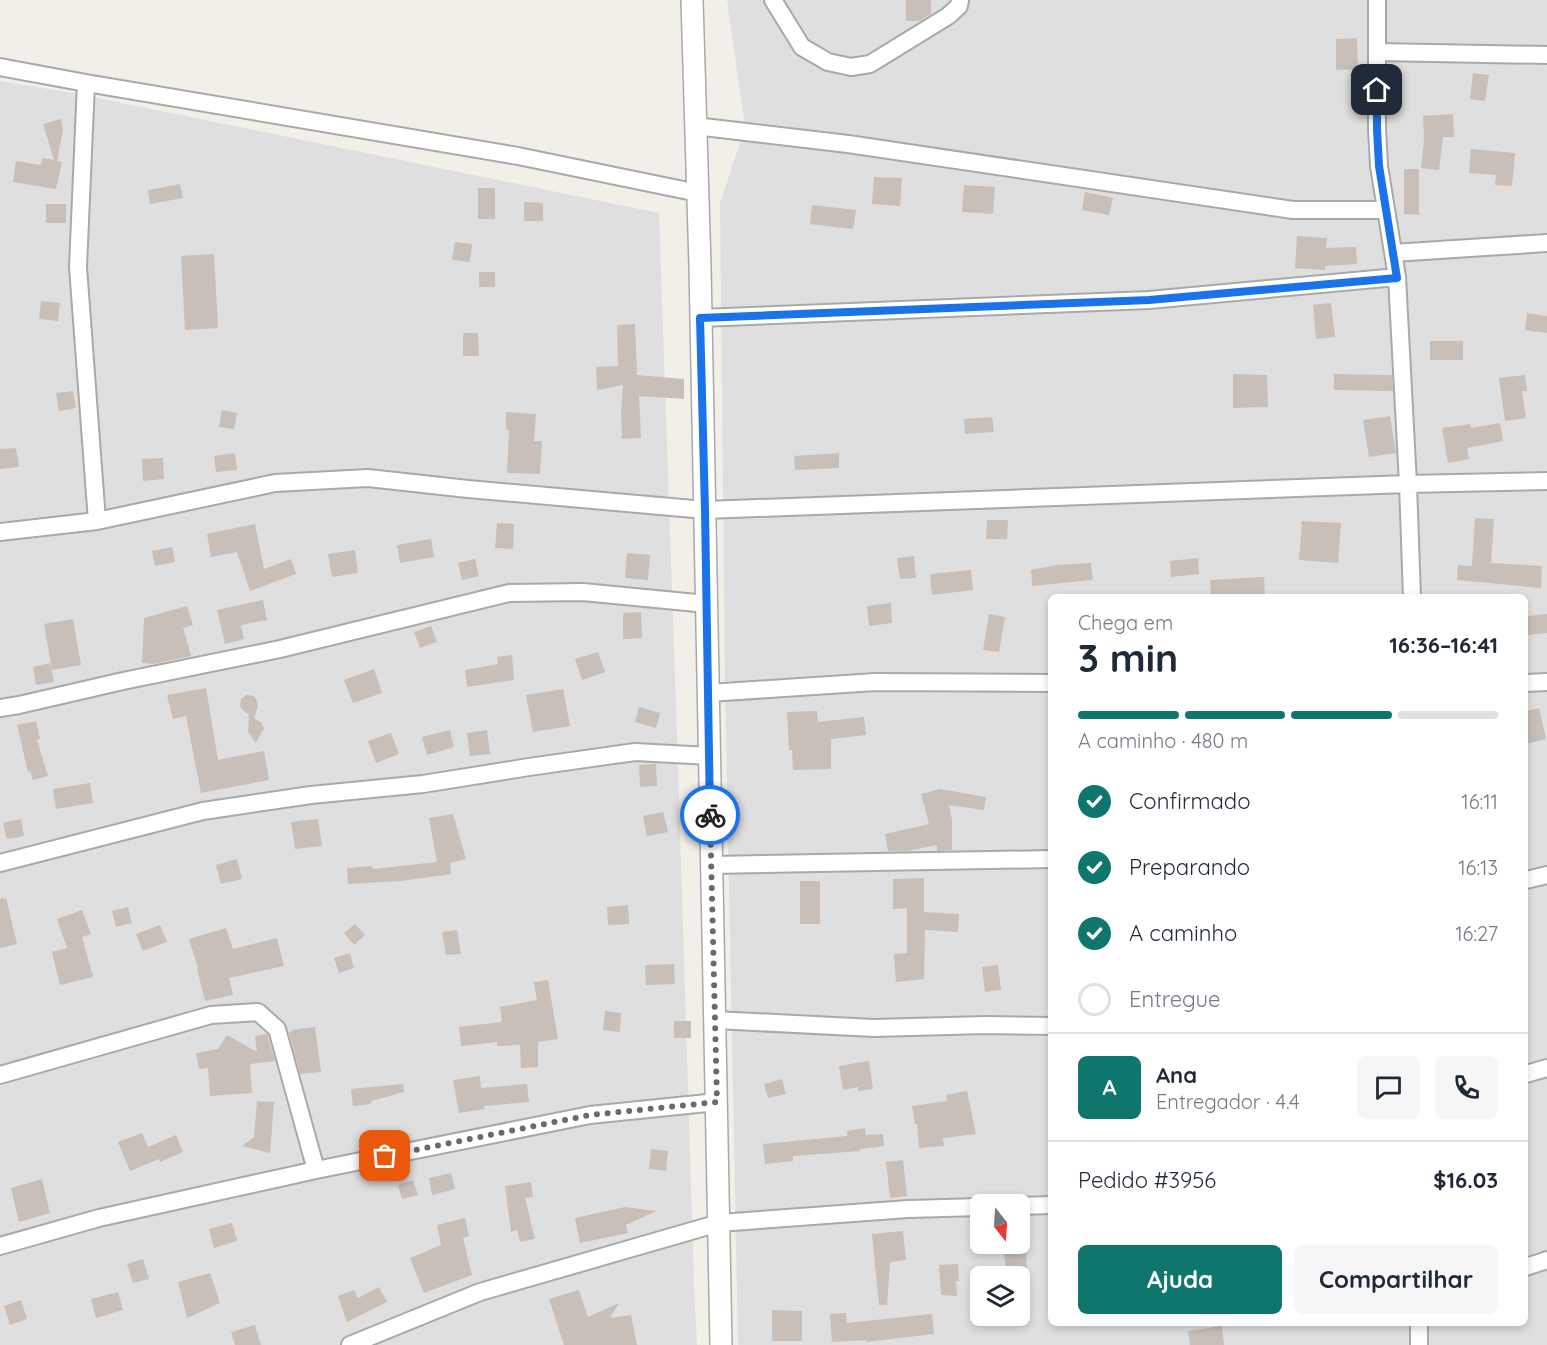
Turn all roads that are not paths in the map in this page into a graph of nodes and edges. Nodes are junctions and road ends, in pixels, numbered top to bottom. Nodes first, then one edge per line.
1 (692, 0) edge
2 (774, 0) edge
3 (960, 0) edge
4 (1377, 0) edge
5 (1377, 52) junction
6 (1547, 55) edge
7 (0, 67) edge
8 (86, 83) junction
9 (695, 126) junction
10 (698, 193) junction
11 (1386, 210) junction
12 (1547, 243) edge
13 (1393, 253) junction
14 (1397, 278) junction
15 (700, 318) junction
16 (1547, 481) edge
17 (1408, 484) junction
18 (705, 510) junction
19 (97, 521) junction
20 (0, 532) edge
21 (1412, 594) edge
22 (707, 604) junction
23 (1547, 682) edge
24 (1048, 683) edge
25 (1528, 683) edge
26 (709, 693) junction
27 (0, 708) edge
28 (710, 756) junction
29 (1048, 859) edge
30 (0, 863) edge
31 (711, 865) junction
32 (1547, 875) edge
33 (1528, 880) edge
34 (715, 1020) junction
35 (1048, 1026) edge
36 (1547, 1068) edge
37 (1528, 1073) edge
38 (0, 1076) edge
39 (717, 1102) junction
40 (316, 1170) junction
41 (1048, 1205) edge
42 (1030, 1206) edge
43 (970, 1207) edge
44 (719, 1223) junction
45 (0, 1246) edge
46 (1547, 1260) edge
47 (1528, 1266) edge
48 (1419, 1326) edge
49 (350, 1345) edge
50 (721, 1345) edge
51 (1419, 1345) edge

1 - 9 street
2 - 3 street
4 - 5 street
5 - 6 street
5 - 11 street
7 - 8 street
8 - 10 street
8 - 19 street
9 - 10 street
9 - 11 street
10 - 15 street
11 - 13 street
12 - 13 street
13 - 14 street
14 - 15 street
14 - 17 street
15 - 18 street
16 - 17 street
17 - 18 street
17 - 21 street
18 - 19 street
18 - 22 street
19 - 20 street
22 - 26 street
22 - 27 street
23 - 25 street
24 - 26 street
26 - 28 street
28 - 30 street
28 - 31 street
29 - 31 street
31 - 34 street
32 - 33 street
34 - 35 street
34 - 39 street
36 - 37 street
38 - 40 street
39 - 40 street
39 - 44 street
40 - 45 street
41 - 42 street
43 - 44 street
44 - 49 street
44 - 50 street
46 - 47 street
48 - 51 street

